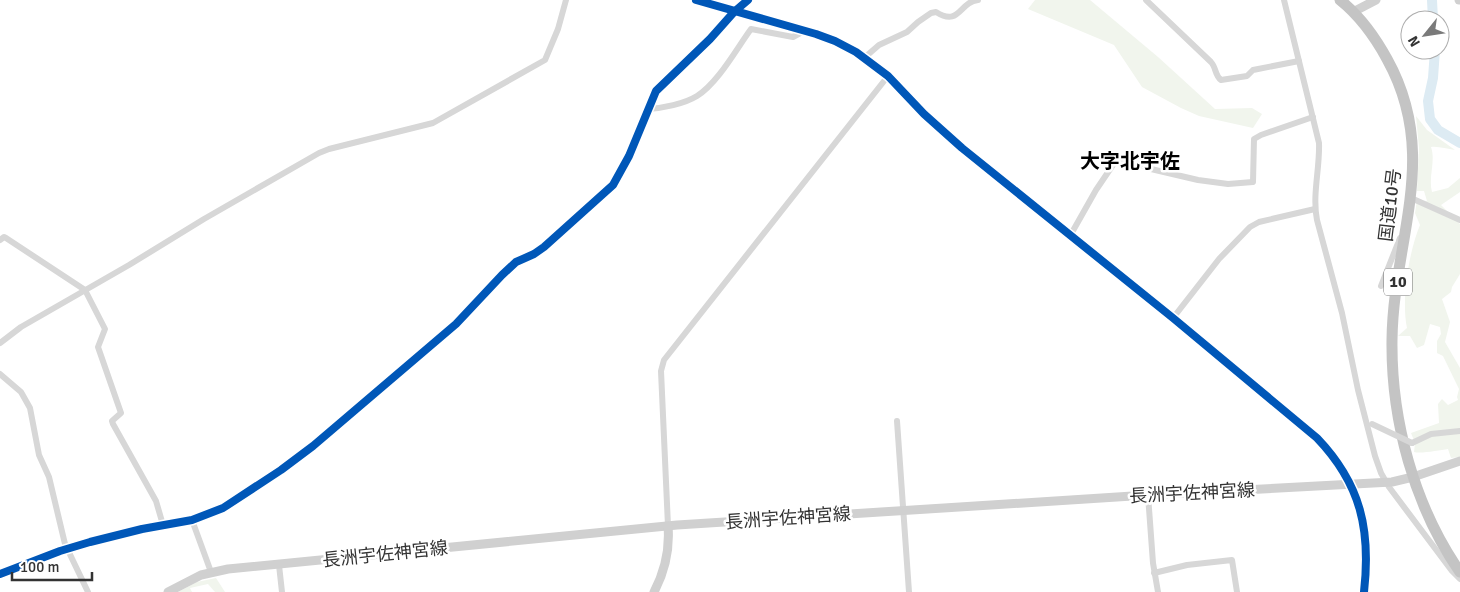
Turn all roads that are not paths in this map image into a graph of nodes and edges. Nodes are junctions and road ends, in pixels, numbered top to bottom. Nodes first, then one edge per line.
1 (566, 0) edge
2 (696, 0) edge
3 (748, 0) edge
4 (978, 0) edge
5 (1146, 0) edge
6 (1284, 0) edge
7 (1340, 0) edge
8 (1376, 0) edge
9 (734, 12) junction
10 (1353, 12) junction
11 (804, 31) junction
12 (864, 58) junction
13 (1299, 61) junction
14 (888, 76) junction
15 (648, 109) junction
16 (1313, 117) junction
17 (1411, 198) junction
18 (1315, 209) junction
19 (1460, 220) edge
20 (1406, 223) junction
21 (1070, 236) junction
22 (0, 240) edge
23 (1381, 286) dead end
24 (85, 290) junction
25 (1173, 318) junction
26 (0, 343) edge
27 (0, 374) edge
28 (1366, 420) junction
29 (897, 421) dead end
30 (1460, 431) edge
31 (1460, 461) edge
32 (1413, 477) junction
33 (1386, 482) junction
34 (1350, 484) junction
35 (1148, 495) junction
36 (903, 511) junction
37 (192, 520) junction
38 (163, 525) junction
39 (668, 526) junction
40 (67, 549) junction
41 (279, 565) junction
42 (211, 572) junction
43 (1460, 572) edge
44 (1154, 573) junction
45 (0, 574) edge
46 (1460, 579) edge
47 (88, 592) edge
48 (168, 592) edge
49 (282, 592) edge
50 (654, 592) edge
51 (909, 592) edge
52 (1158, 592) edge
53 (1237, 592) edge
54 (1364, 592) edge

1 - 24 street
2 - 9 main road
3 - 9 street
4 - 12 street
5 - 13 street
6 - 13 street
7 - 10 highway, 国道10号 / 10
8 - 10 main road
9 - 11 main road
9 - 15 street
10 - 17 highway, 国道10号 / 10
11 - 12 main road
11 - 15 street
12 - 14 main road
13 - 16 street
14 - 21 main road
14 - 39 street
15 - 37 street
16 - 18 street
16 - 21 street
17 - 19 street
17 - 20 highway, 国道10号 / 10
18 - 25 street
18 - 28 street
20 - 23 street
20 - 32 highway, 国道10号 / 10
21 - 25 main road
22 - 24 street
24 - 26 street
24 - 38 street
25 - 34 main road
27 - 40 street
28 - 30 street, bridge
28 - 33 street
29 - 36 street
31 - 32 main road, 長洲宇佐神宮線
32 - 33 main road, 長洲宇佐神宮線
32 - 43 highway, 国道10号 / 10
33 - 34 main road, 長洲宇佐神宮線
33 - 46 street
34 - 35 main road, 長洲宇佐神宮線
34 - 54 main road
35 - 36 main road, 長洲宇佐神宮線
35 - 44 street
36 - 39 main road, 長洲宇佐神宮線
36 - 51 street
37 - 38 street
37 - 42 street
38 - 40 street
39 - 41 main road, 長洲宇佐神宮線
39 - 50 main road
40 - 45 street
40 - 47 street
41 - 42 main road, 長洲宇佐神宮線
41 - 49 street
42 - 48 main road, 長洲宇佐神宮線
44 - 52 street
44 - 53 street

